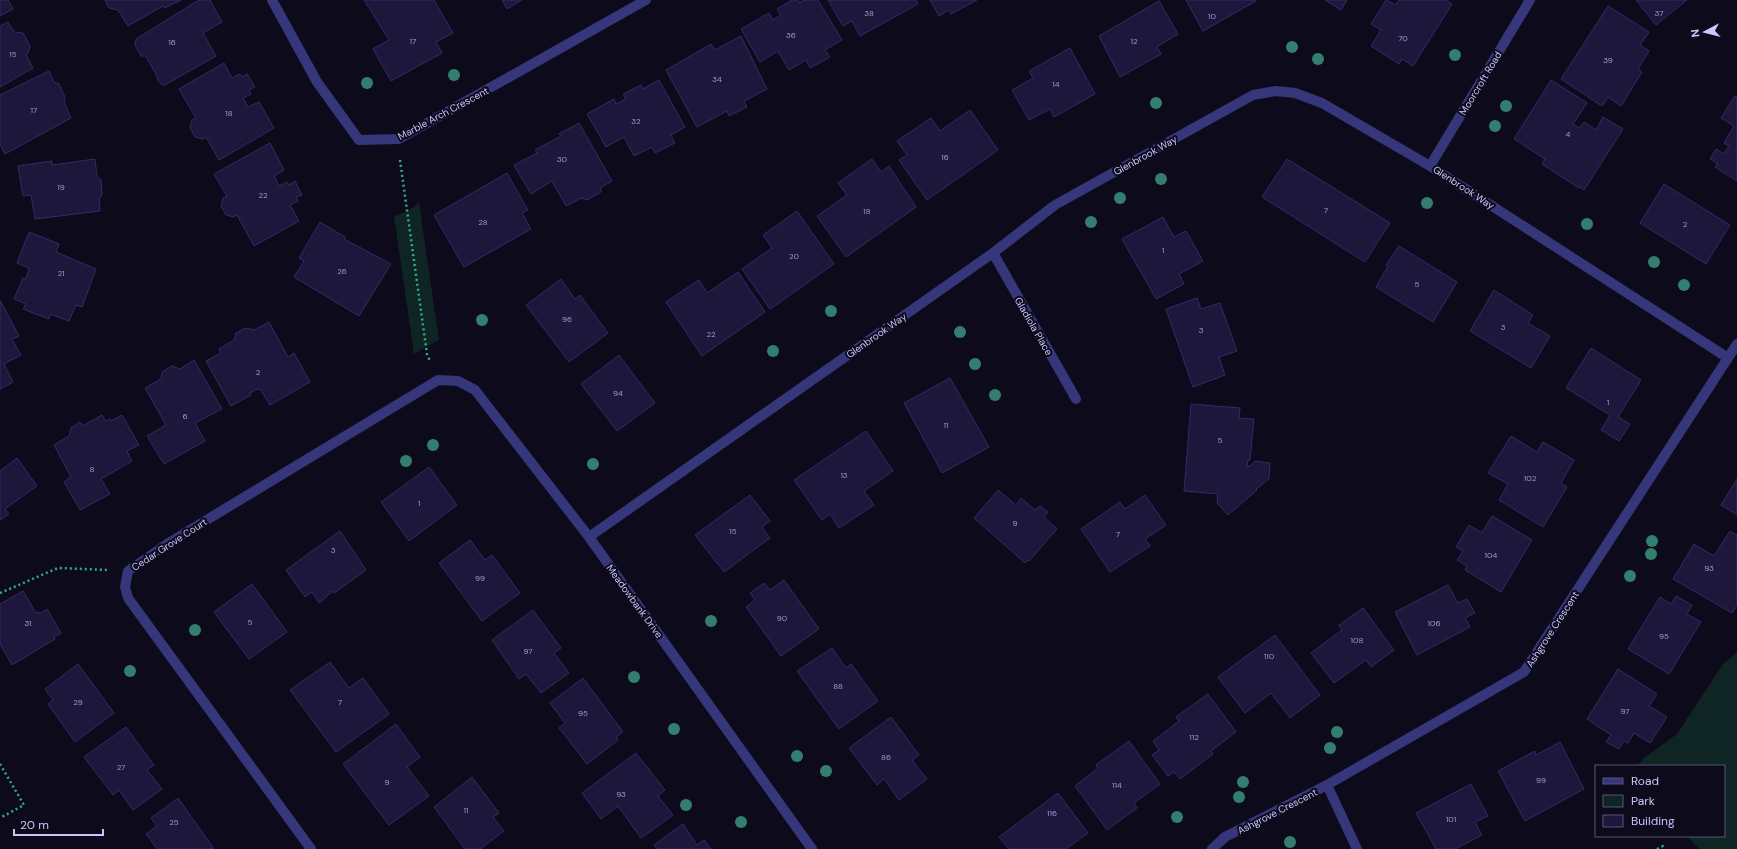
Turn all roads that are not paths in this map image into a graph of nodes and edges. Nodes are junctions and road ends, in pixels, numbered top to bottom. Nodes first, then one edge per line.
1 (272, 0) edge
2 (646, 0) edge
3 (1530, 0) edge
4 (1430, 166) junction
5 (993, 253) junction
6 (1737, 344) edge
7 (1728, 358) junction
8 (438, 380) joint
9 (1076, 399) dead end
10 (589, 537) junction
11 (1327, 785) junction
12 (311, 849) edge
13 (812, 849) edge
14 (1212, 849) edge
15 (1357, 849) edge

1 - 2 street, Marble Arch Crescent
3 - 4 street, Moorcroft Road
4 - 5 street, Glenbrook Way
4 - 7 street, Glenbrook Way
5 - 9 street, Gladiola Place
5 - 10 street, Glenbrook Way
6 - 7 street, Ashgrove Crescent
7 - 11 street, Ashgrove Crescent
8 - 10 street, Meadowbank Drive
8 - 12 street, Cedar Grove Court
10 - 13 street, Meadowbank Drive
11 - 14 street, Ashgrove Crescent
11 - 15 street

